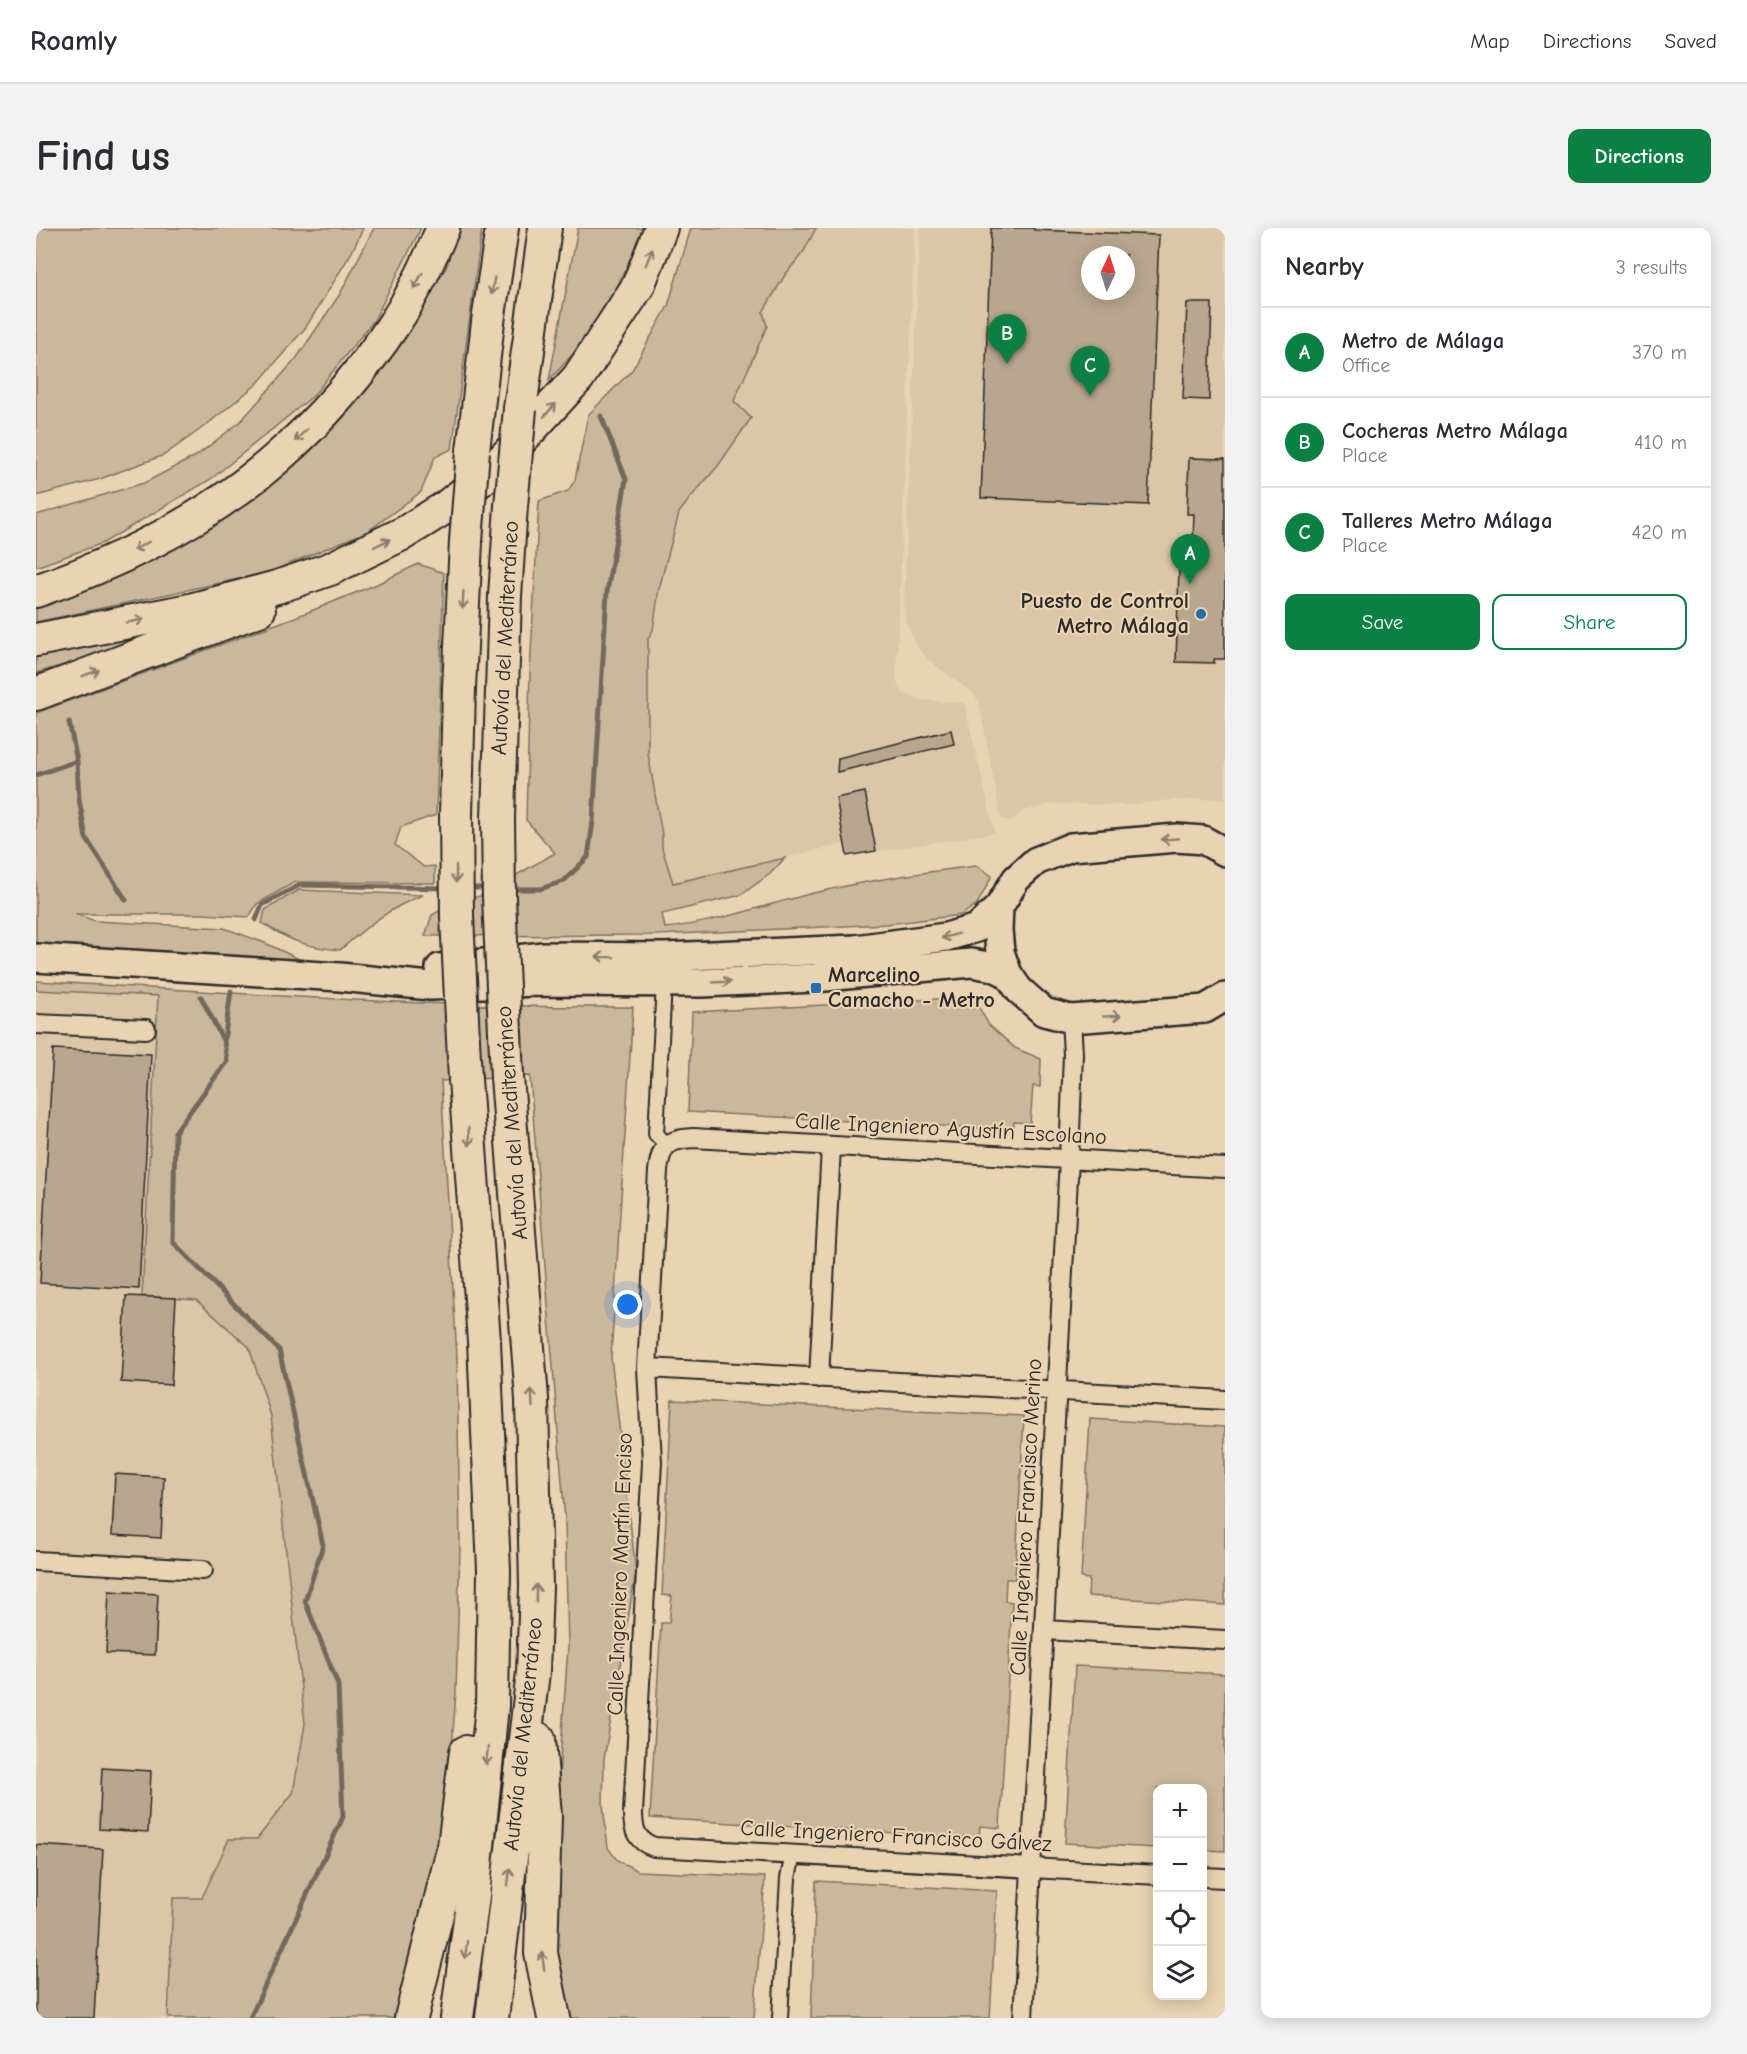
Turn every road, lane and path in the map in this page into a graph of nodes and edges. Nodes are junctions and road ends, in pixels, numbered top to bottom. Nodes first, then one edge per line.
1 (443, 228) edge
2 (502, 228) edge
3 (545, 228) edge
4 (661, 228) edge
5 (330, 569) junction
6 (36, 591) edge
7 (36, 640) edge
8 (36, 694) edge
9 (1225, 852) edge
10 (999, 907) junction
11 (36, 958) edge
12 (1008, 974) junction
13 (340, 977) junction
14 (664, 984) junction
15 (1218, 1004) edge
16 (1071, 1019) junction
17 (36, 1024) edge
18 (146, 1029) dead end
19 (671, 1142) junction
20 (831, 1146) junction
21 (1069, 1159) junction
22 (1225, 1167) edge
23 (484, 1341) junction
24 (647, 1368) junction
25 (819, 1378) junction
26 (1057, 1391) junction
27 (1225, 1400) edge
28 (36, 1561) edge
29 (203, 1570) dead end
30 (1044, 1630) junction
31 (1225, 1640) edge
32 (533, 1672) junction
33 (636, 1836) joint
34 (793, 1855) junction
35 (1032, 1868) junction
36 (1153, 1875) edge
37 (1207, 1877) edge
38 (1225, 1878) edge
39 (411, 2018) edge
40 (457, 2018) edge
41 (492, 2018) edge
42 (554, 2018) edge
43 (780, 2018) edge
44 (1023, 2018) edge

1 -> 6 highway
2 -> 23 highway, Autovía del Mediterráneo, bridge
32 -> 3 highway, Autovía del Mediterráneo, bridge
5 -> 4 highway
7 -> 5 highway
8 -> 5 highway
9 -> 10 main road
10 - 12 main road
10 -> 13 main road
11 - 13 main road
14 -> 12 main road
12 - 16 main road
13 - 14 main road
14 - 19 street
16 -> 15 main road
16 - 21 street, Calle Ingeniero Francisco Merino
17 - 18 street
19 - 20 street, Calle Ingeniero Agustín Escolano
19 - 24 street, Calle Ingeniero Martín Enciso
20 - 21 street, Calle Ingeniero Agustín Escolano
20 - 25 street
21 - 22 street, Calle Ingeniero Agustín Escolano
21 - 26 street, Calle Ingeniero Francisco Merino
23 - 39 highway
23 -> 40 highway, Autovía del Mediterráneo
24 - 25 street
24 - 33 street, Calle Ingeniero Martín Enciso
25 - 26 street
26 - 27 street
26 - 30 street, Calle Ingeniero Francisco Merino
28 - 29 street
30 - 31 street
30 - 35 street, Calle Ingeniero Francisco Merino
41 -> 32 highway, Autovía del Mediterráneo
42 -> 32 highway
33 - 34 street, Calle Ingeniero Francisco Gálvez
34 - 35 street, Calle Ingeniero Francisco Gálvez
34 - 43 street
35 - 36 street, Calle Ingeniero Francisco Gálvez
35 - 44 street, Calle Ingeniero Francisco Merino
37 - 38 street

